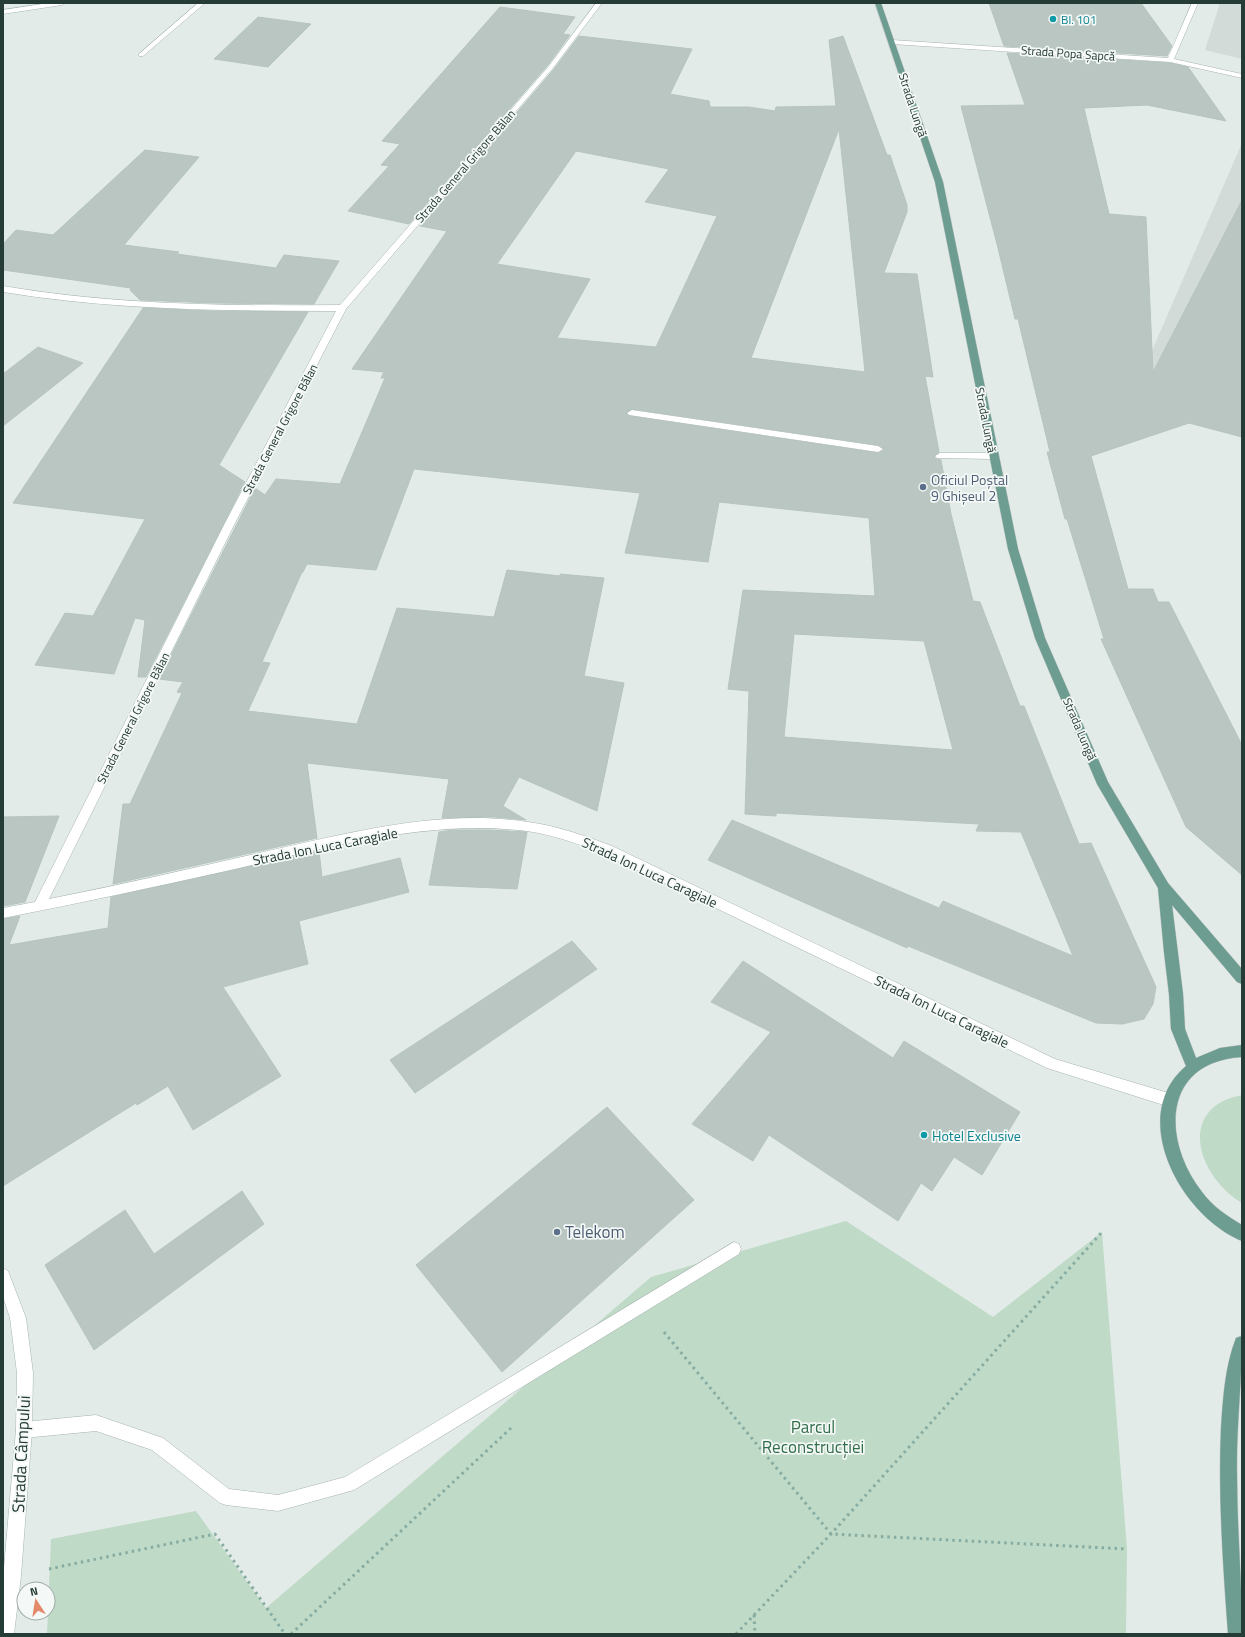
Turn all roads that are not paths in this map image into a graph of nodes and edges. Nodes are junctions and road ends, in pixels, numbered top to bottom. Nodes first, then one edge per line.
1 (62, 3) edge
2 (202, 3) edge
3 (599, 3) edge
4 (878, 3) edge
5 (1195, 3) edge
6 (3, 12) edge
7 (892, 42) junction
8 (141, 55) dead end
9 (1170, 60) junction
10 (1242, 76) edge
11 (3, 289) edge
12 (342, 308) junction
13 (632, 413) dead end
14 (878, 449) dead end
15 (940, 456) dead end
16 (993, 456) junction
17 (1164, 887) junction
18 (39, 906) junction
19 (3, 913) edge
20 (1242, 978) edge
21 (1242, 1051) edge
22 (1193, 1067) junction
23 (1170, 1100) junction
24 (1242, 1234) edge
25 (734, 1249) dead end
26 (3, 1276) edge
27 (1242, 1344) edge
28 (24, 1430) junction
29 (5, 1634) edge
30 (1237, 1634) edge

1 - 6 street
2 - 8 street
3 - 12 street, Strada General Grigore Bălan
4 - 7 main road, Strada Lungă
5 - 9 street
7 - 9 street, Strada Popa Șapcă
7 - 16 main road, Strada Lungă
9 - 10 street, Strada Popa Șapcă
11 - 12 street
12 - 18 street, Strada General Grigore Bălan
13 - 14 street
15 - 16 street
16 - 17 main road, Strada Lungă
17 - 20 main road, Strada Lungă
17 - 22 main road, Strada Lungă
18 - 19 street, Strada Ion Luca Caragiale
18 - 23 street, Strada Ion Luca Caragiale
21 - 22 main road
22 - 23 main road
23 - 24 main road
25 - 28 street
26 - 28 street, Strada Câmpului
27 - 30 main road
28 - 29 street, Strada Câmpului

